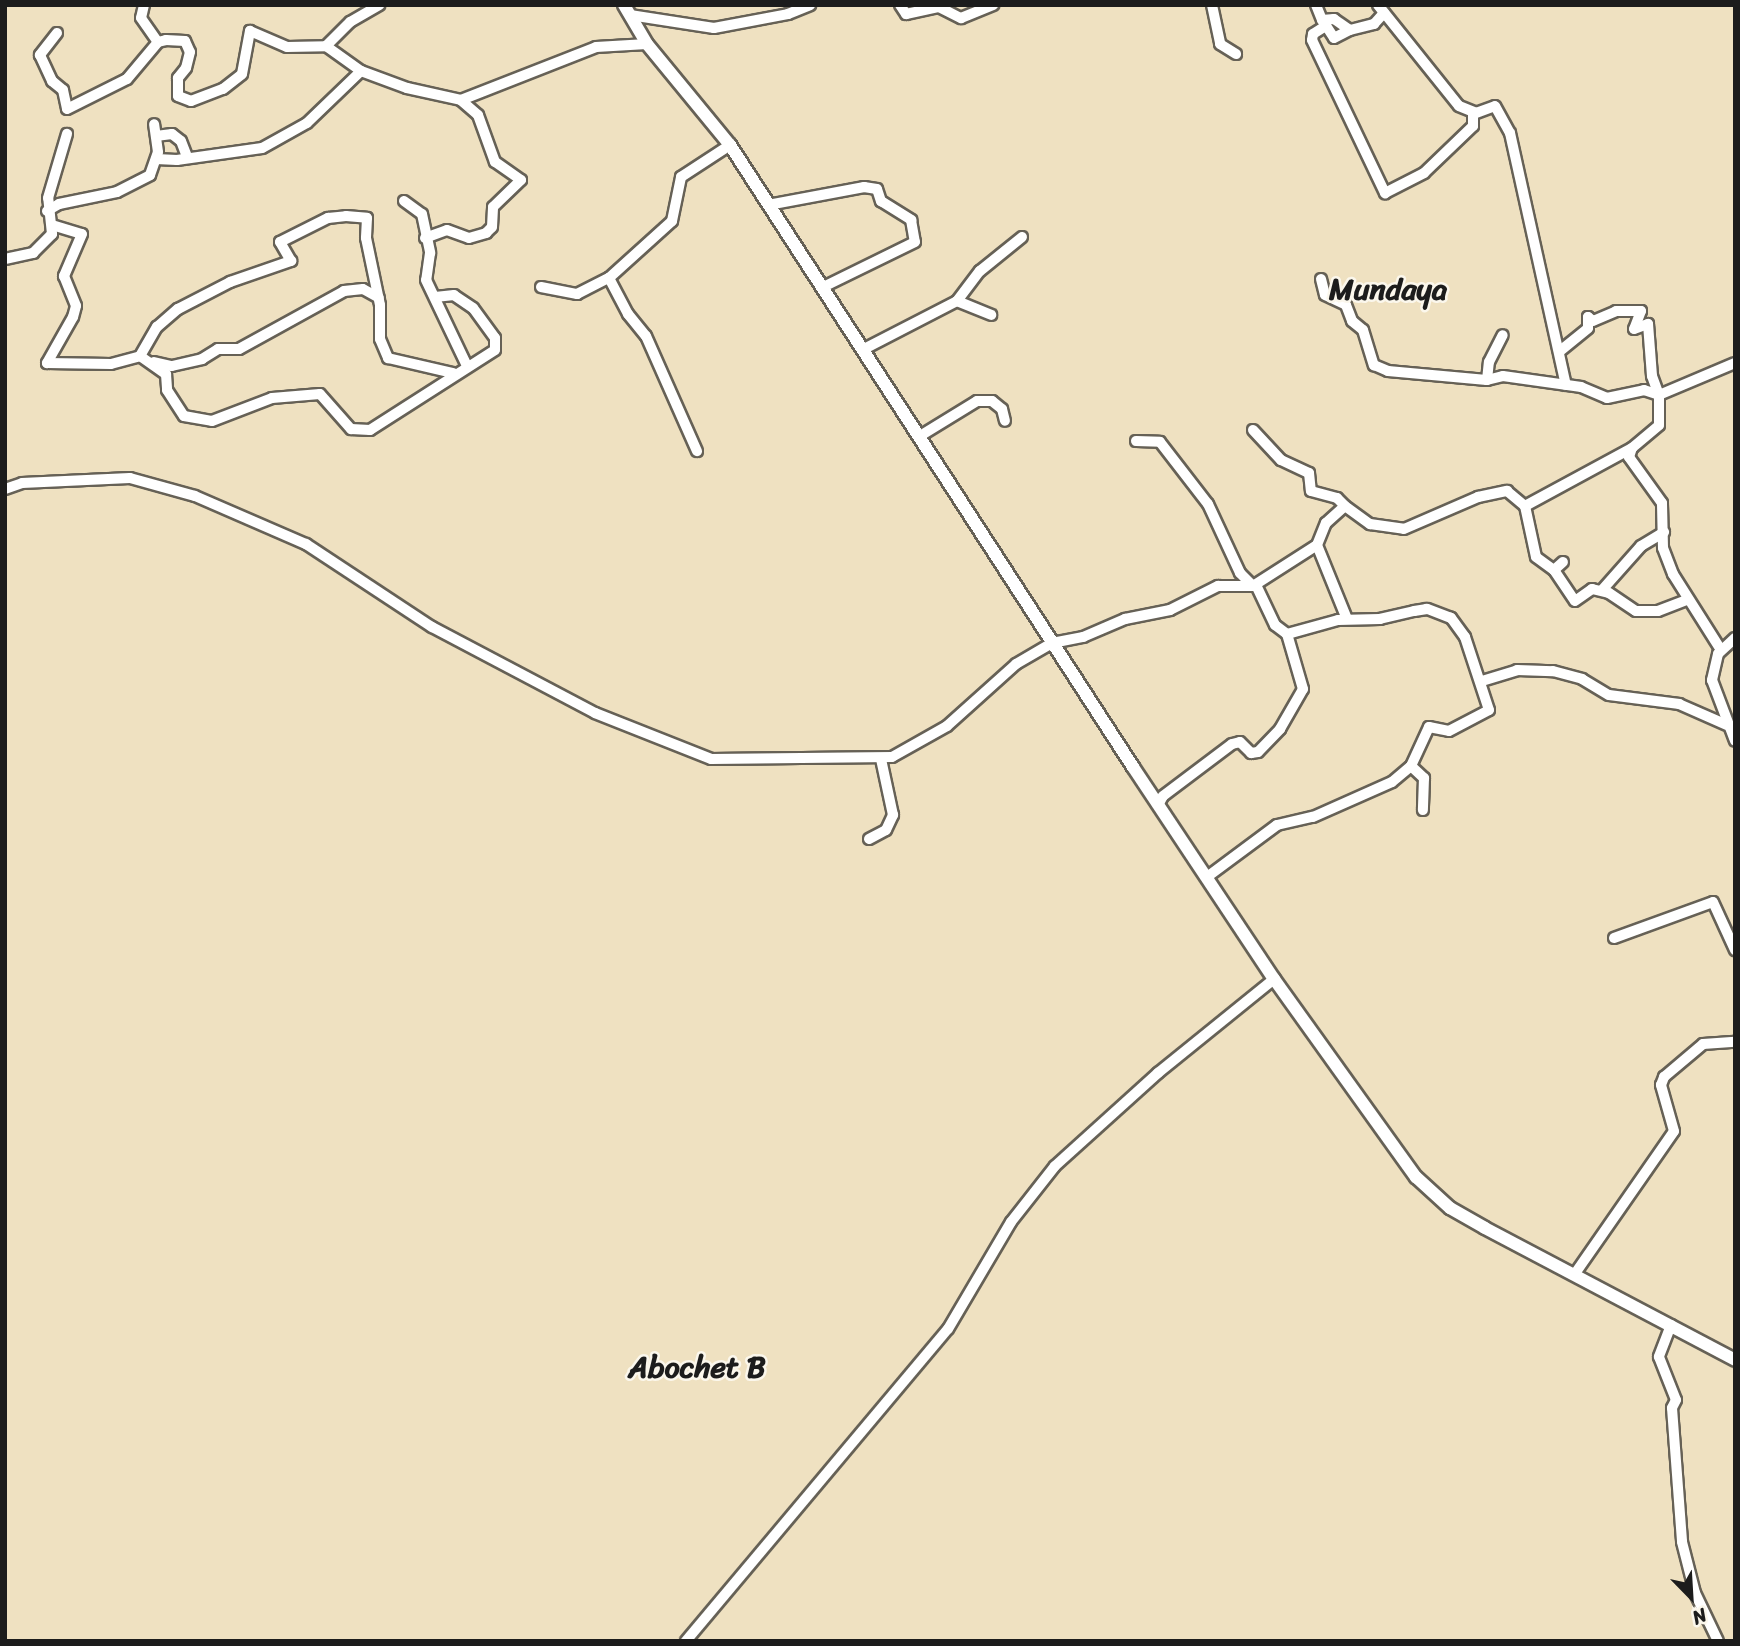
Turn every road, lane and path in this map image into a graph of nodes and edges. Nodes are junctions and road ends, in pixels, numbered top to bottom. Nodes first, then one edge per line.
1 (144, 5) edge
2 (379, 5) edge
3 (810, 5) edge
4 (900, 5) edge
5 (993, 5) edge
6 (1212, 5) edge
7 (1316, 5) edge
8 (1381, 9) edge
9 (627, 10) edge
10 (1323, 23) junction
11 (1350, 30) junction
12 (57, 33) dead end
13 (158, 42) junction
14 (647, 44) junction
15 (326, 46) junction
16 (1236, 54) dead end
17 (360, 71) junction
18 (461, 100) junction
19 (1472, 113) junction
20 (154, 124) dead end
21 (67, 134) dead end
22 (156, 136) junction
23 (730, 145) junction
24 (187, 157) junction
25 (156, 159) junction
26 (404, 201) dead end
27 (768, 205) junction
28 (47, 211) junction
29 (52, 225) junction
30 (1022, 237) dead end
31 (425, 238) junction
32 (5, 259) edge
33 (609, 278) junction
34 (1321, 279) dead end
35 (823, 287) junction
36 (541, 288) dead end
37 (435, 297) junction
38 (379, 298) junction
39 (957, 301) junction
40 (990, 315) dead end
41 (1503, 335) dead end
42 (864, 349) junction
43 (1560, 351) junction
44 (140, 356) junction
45 (154, 362) junction
46 (1735, 363) edge
47 (466, 364) junction
48 (453, 373) junction
49 (1487, 380) junction
50 (1566, 385) junction
51 (1659, 395) junction
52 (1006, 421) dead end
53 (1253, 430) dead end
54 (920, 436) junction
55 (1136, 441) dead end
56 (1632, 448) junction
57 (697, 451) dead end
58 (5, 489) edge
59 (1345, 506) junction
60 (1525, 506) junction
61 (1664, 531) junction
62 (1317, 545) junction
63 (1563, 562) dead end
64 (1554, 570) junction
65 (1254, 586) junction
66 (1602, 590) junction
67 (1687, 600) junction
68 (1347, 619) junction
69 (1287, 634) junction
70 (1735, 638) edge
71 (1052, 643) junction
72 (1721, 650) junction
73 (1482, 681) junction
74 (1727, 725) junction
75 (1735, 741) edge
76 (881, 759) junction
77 (1411, 766) junction
78 (1158, 804) junction
79 (1423, 810) dead end
80 (869, 839) dead end
81 (1207, 877) junction
82 (1614, 938) dead end
83 (1735, 950) edge
84 (1275, 979) junction
85 (1735, 1042) edge
86 (1574, 1275) junction
87 (1671, 1325) junction
88 (1735, 1360) edge
89 (687, 1641) edge
90 (1717, 1641) edge

1 - 13 street
2 - 15 street
3 - 9 street
4 - 5 street
6 - 16 street
7 - 10 street
8 - 11 street
8 - 19 street
9 - 14 main road
10 - 11 street
10 - 11 street
10 - 19 street
12 - 13 street
13 - 15 street
14 - 18 street
14 - 23 main road
15 - 17 street
17 - 18 street
17 - 24 street
18 - 31 street
19 - 43 street
20 - 22 street
21 - 28 street
22 - 24 street
22 - 25 street
23 - 27 main road
23 - 33 street
24 - 25 street
25 - 28 street
26 - 31 street
27 - 35 main road
27 - 35 street
28 - 29 street
29 - 32 street
29 - 44 street
30 - 39 street
31 - 37 street
33 - 36 street
33 - 57 street
34 - 49 street
35 - 42 main road
37 - 47 street
37 - 47 street
38 - 44 street
38 - 45 street
38 - 48 street
39 - 40 street
39 - 42 street
41 - 49 street
42 - 54 main road
43 - 50 street
43 - 51 street
44 - 45 street
45 - 48 street
46 - 51 street
47 - 48 street
49 - 50 street
50 - 51 street
51 - 56 street
52 - 54 street
53 - 59 street
54 - 71 main road
55 - 65 street
56 - 60 street
56 - 61 street
58 - 76 street
59 - 60 street
59 - 62 street
60 - 64 street
61 - 66 street
61 - 67 street
62 - 65 street
62 - 68 street
63 - 64 street
64 - 66 street
65 - 69 street
65 - 71 street
66 - 67 street
67 - 72 street
68 - 69 street
68 - 73 street
69 - 78 street
70 - 72 street
71 - 76 street
71 - 78 main road
72 - 74 street
73 - 74 street
73 - 77 street
74 - 75 street
76 - 80 street
77 - 79 street
77 - 81 street
78 - 81 main road
81 - 84 main road
82 - 83 street
84 - 86 main road
84 - 89 street
85 - 86 street
86 - 87 main road
87 - 88 main road
87 - 90 street

